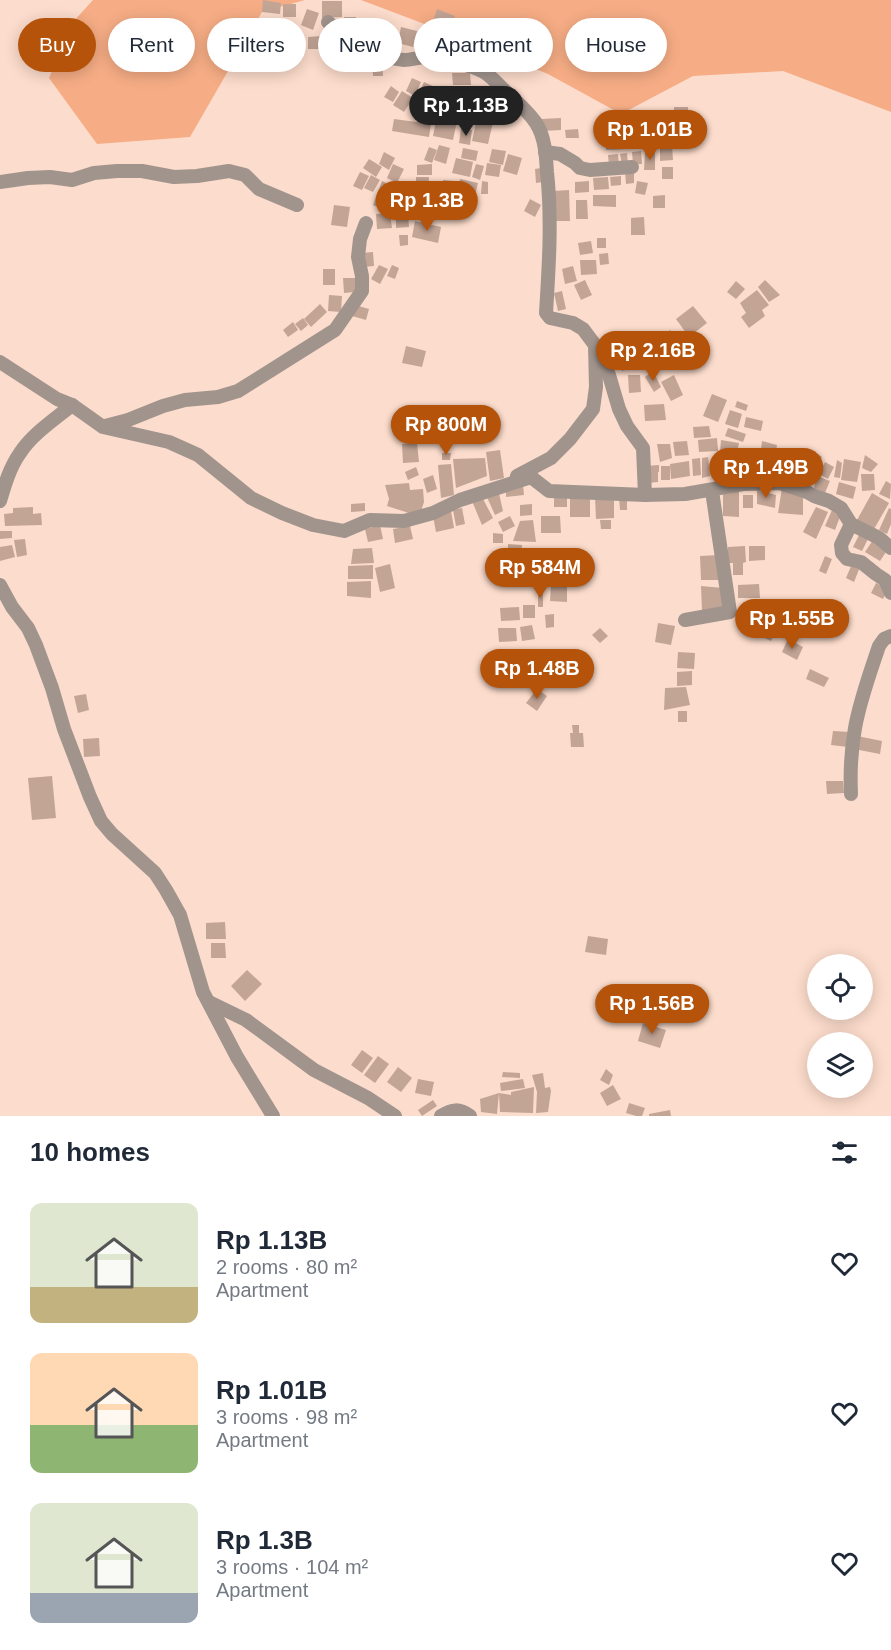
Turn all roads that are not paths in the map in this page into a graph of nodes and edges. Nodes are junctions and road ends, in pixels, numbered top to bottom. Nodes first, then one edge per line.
1 (402, 59) edge
2 (545, 152) junction
3 (632, 167) dead end
4 (0, 182) edge
5 (297, 205) dead end
6 (366, 223) dead end
7 (595, 345) junction
8 (0, 362) edge
9 (72, 405) junction
10 (103, 427) junction
11 (500, 486) junction
12 (712, 490) junction
13 (645, 495) junction
14 (0, 501) edge
15 (850, 524) junction
16 (891, 548) edge
17 (0, 585) edge
18 (891, 593) edge
19 (685, 620) dead end
20 (891, 636) edge
21 (851, 794) dead end
22 (209, 1002) junction
23 (273, 1116) edge
24 (395, 1116) edge
25 (441, 1116) edge
26 (470, 1116) edge

1 - 2 street
2 - 3 street
2 - 7 street
4 - 5 street
6 - 10 street
7 - 11 street
7 - 13 street
8 - 9 street
9 - 10 street
9 - 14 street
10 - 11 street
11 - 13 street
12 - 13 street
12 - 15 street
12 - 19 street
15 - 16 street
15 - 18 street
17 - 22 street
20 - 21 street
22 - 23 street
22 - 24 street
25 - 26 street

